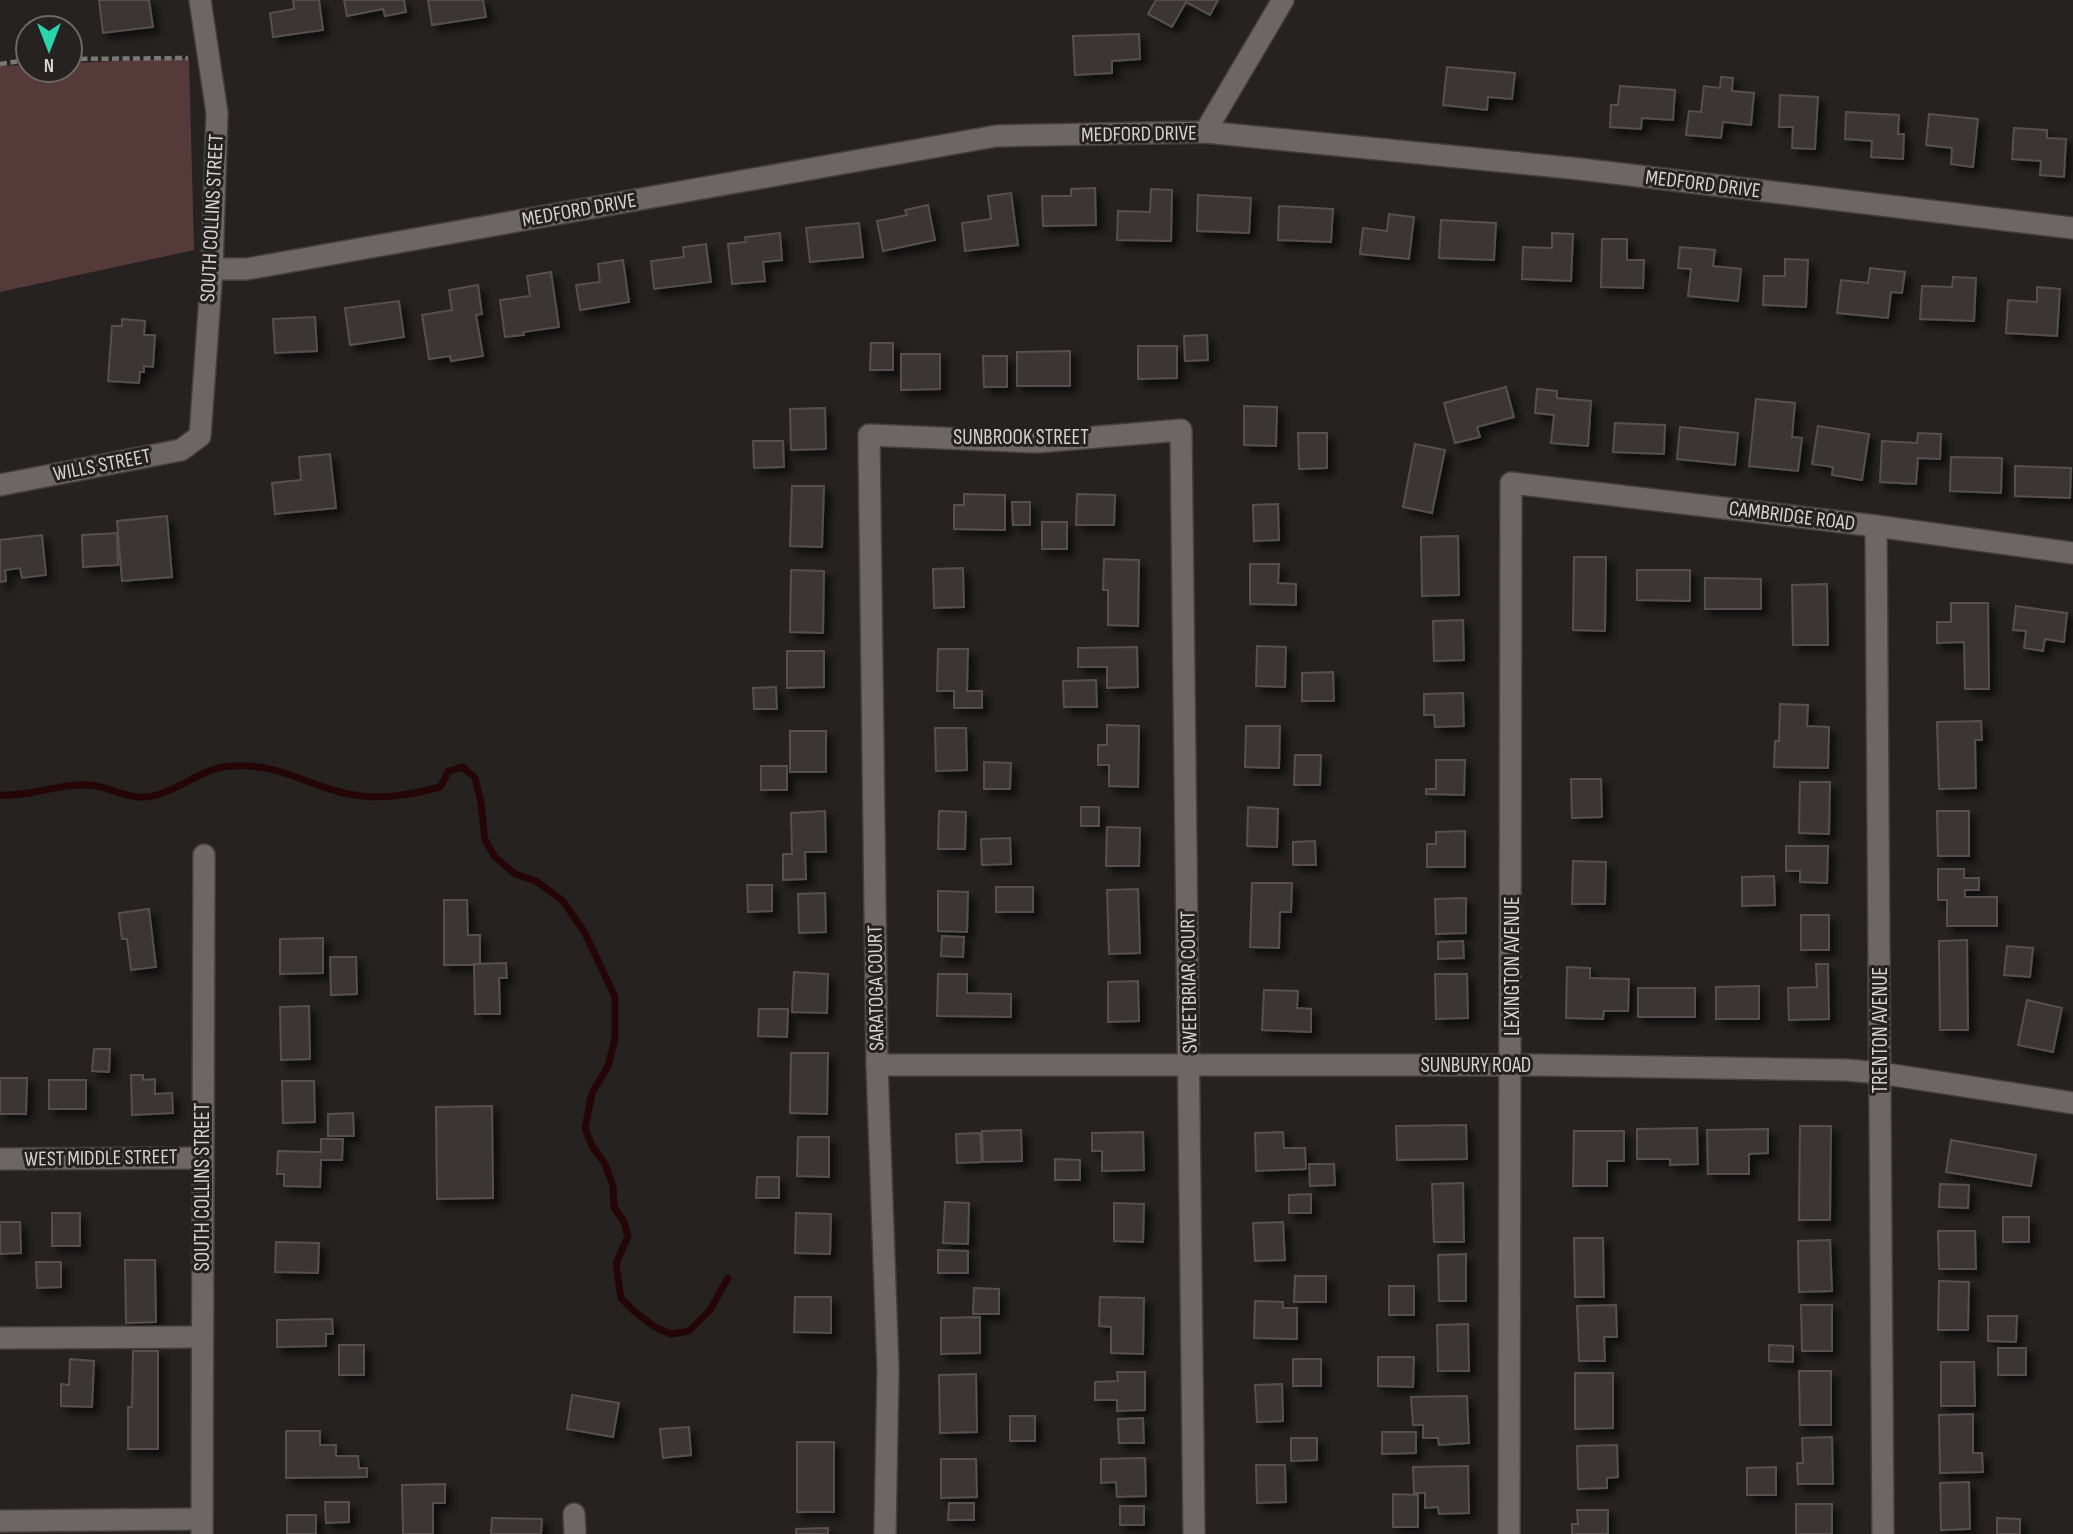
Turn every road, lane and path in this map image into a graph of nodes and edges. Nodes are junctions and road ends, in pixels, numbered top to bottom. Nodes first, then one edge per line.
1 (200, 0) edge
2 (1283, 0) edge
3 (189, 58) dead end
4 (84, 59) edge
5 (1205, 132) junction
6 (2073, 228) edge
7 (212, 269) junction
8 (1181, 430) joint
9 (200, 436) joint
10 (869, 443) joint
11 (1511, 483) joint
12 (0, 485) edge
13 (1876, 526) junction
14 (2073, 553) edge
15 (204, 855) dead end
16 (877, 1065) junction
17 (1190, 1065) junction
18 (1511, 1065) junction
19 (1880, 1073) junction
20 (2073, 1103) edge
21 (203, 1158) junction
22 (0, 1159) edge
23 (201, 1337) junction
24 (0, 1338) edge
25 (0, 1521) edge
26 (112, 1527) edge
27 (202, 1527) edge
28 (885, 1534) edge
29 (1194, 1534) edge
30 (1509, 1534) edge
31 (1883, 1534) edge

1 - 7 street, SOUTH COLLINS STREET
2 - 5 street
3 - 4 path
5 - 6 street, MEDFORD DRIVE
5 - 7 street, MEDFORD DRIVE
7 - 9 street, SOUTH COLLINS STREET
8 - 10 street, SUNBROOK STREET
8 - 17 street, SWEETBRIAR COURT
9 - 12 street, WILLS STREET
10 - 16 street, SARATOGA COURT
11 - 13 street, CAMBRIDGE ROAD
11 - 18 street, LEXINGTON AVENUE
13 - 14 street, CAMBRIDGE ROAD
13 - 19 street, TRENTON AVENUE
15 - 21 street, SOUTH COLLINS STREET
16 - 17 street, SUNBURY ROAD
16 - 28 street, SARATOGA COURT
17 - 18 street, SUNBURY ROAD
17 - 29 street, SWEETBRIAR COURT
18 - 19 street, SUNBURY ROAD
18 - 30 street, LEXINGTON AVENUE
19 - 20 street, SUNBURY ROAD
19 - 31 street, TRENTON AVENUE
21 - 22 street, WEST MIDDLE STREET
21 - 23 street, SOUTH COLLINS STREET
23 - 24 street
23 - 27 street, SOUTH COLLINS STREET
25 - 26 street
26 - 27 street

